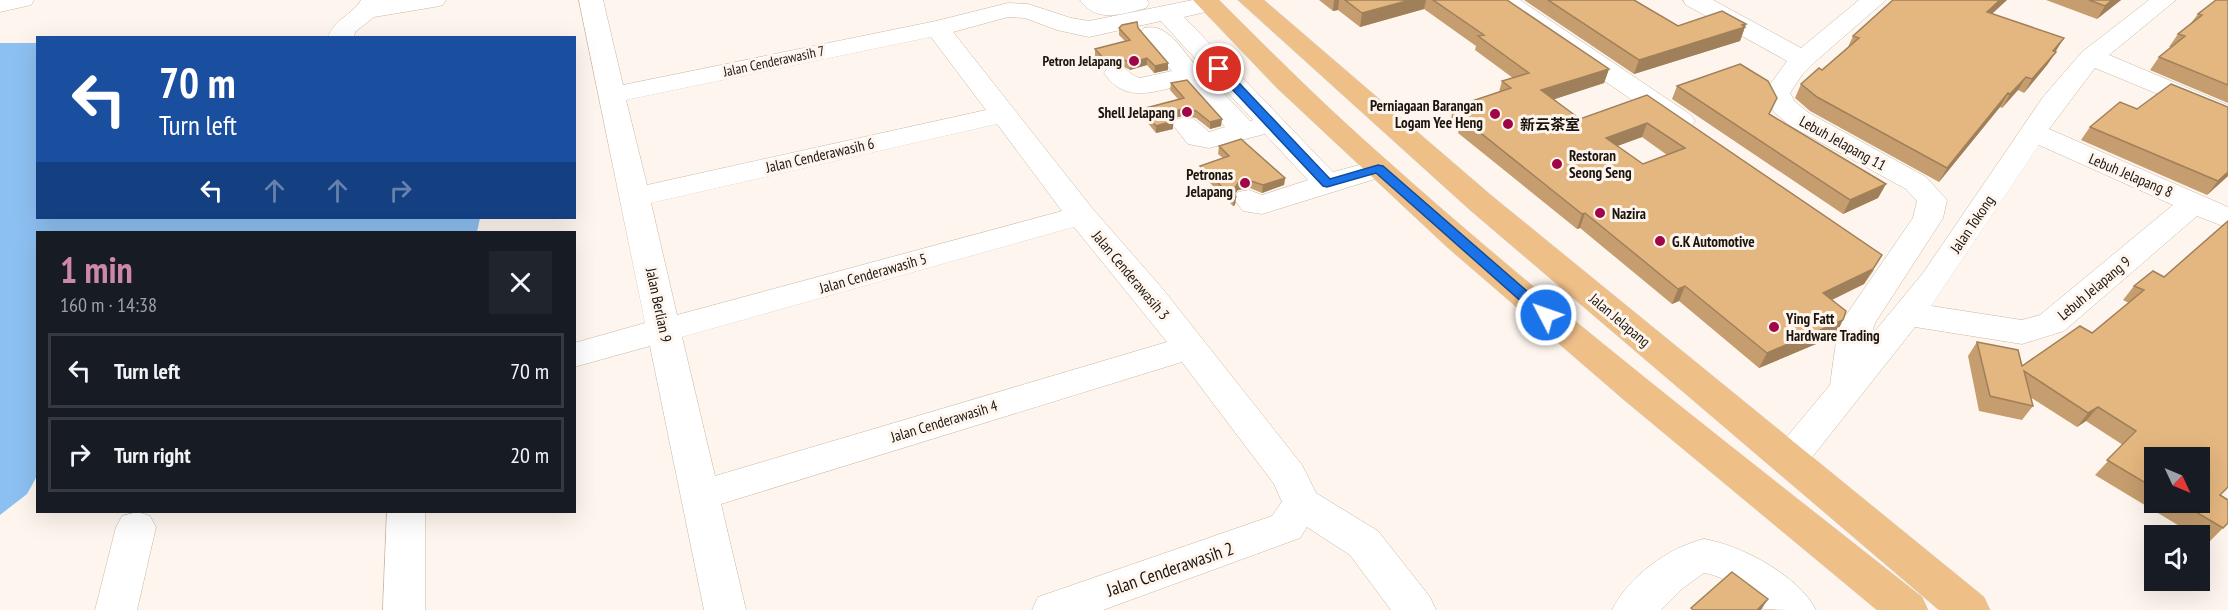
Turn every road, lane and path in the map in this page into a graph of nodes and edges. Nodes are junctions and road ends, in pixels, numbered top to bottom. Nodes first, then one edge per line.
1 (22, 0) edge
2 (434, 0) edge
3 (591, 0) edge
4 (1092, 0) edge
5 (1250, 0) edge
6 (1504, 0) edge
7 (1695, 0) edge
8 (1874, 0) edge
9 (2164, 0) edge
10 (1207, 2) edge
11 (0, 5) edge
12 (370, 6) edge
13 (1151, 22) edge
14 (937, 28) junction
15 (341, 36) edge
16 (1094, 48) edge
17 (2091, 57) junction
18 (1804, 60) junction
19 (1117, 73) dead end
20 (1208, 75) junction
21 (611, 95) junction
22 (1374, 108) junction
23 (1004, 114) junction
24 (2228, 115) edge
25 (1260, 131) junction
26 (1700, 134) edge
27 (2034, 134) junction
28 (1219, 166) edge
29 (1378, 169) junction
30 (1315, 187) junction
31 (636, 197) junction
32 (1250, 199) dead end
33 (1481, 203) junction
34 (2194, 203) junction
35 (1081, 215) junction
36 (2228, 218) edge
37 (1906, 314) junction
38 (665, 331) junction
39 (1190, 346) junction
40 (576, 354) edge
41 (1847, 387) junction
42 (1789, 460) junction
43 (699, 496) junction
44 (406, 513) edge
45 (1294, 516) junction
46 (136, 527) dead end
47 (1108, 601) edge
48 (116, 610) edge
49 (404, 610) edge
50 (725, 610) edge
51 (1053, 610) edge
52 (1415, 610) edge
53 (1634, 610) edge
54 (1795, 610) edge
55 (1907, 610) edge
56 (1969, 610) edge

1 - 11 street
2 - 12 street
3 - 21 street, Jalan Berlian 9
4 - 13 street
5 - 22 main road, Jalan Jelapang
6 - 26 street
7 - 18 street
8 - 18 street, Lebuh Jelapang 11
9 - 17 street, Jalan Tokong
10 - 13 street
10 - 29 main road
12 - 15 street
13 - 14 street, Jalan Cenderawasih 7
13 - 16 street
13 - 20 street
14 - 21 street, Jalan Cenderawasih 7
14 - 23 street, Jalan Cenderawasih 3
17 - 24 street
17 - 27 street, Jalan Tokong
18 - 41 street, Lebuh Jelapang 11
19 - 20 street
20 - 25 street
20 - 25 street
21 - 31 street, Jalan Berlian 9
22 - 29 main road
22 - 33 main road, Jalan Jelapang
23 - 31 street, Jalan Cenderawasih 6
23 - 35 street, Jalan Cenderawasih 3
25 - 28 street
25 - 30 street
27 - 34 street, Lebuh Jelapang 8
27 - 37 street, Jalan Tokong
29 - 30 street
29 - 33 main road
29 - 55 main road
30 - 32 street
31 - 38 street, Jalan Berlian 9
33 - 42 main road, Jalan Jelapang
34 - 36 street, Lebuh Jelapang 8
34 - 37 street, Lebuh Jelapang 9
35 - 38 street, Jalan Cenderawasih 5
35 - 39 street, Jalan Cenderawasih 3
37 - 41 street, Jalan Tokong
38 - 40 street, Jalan Cenderawasih 5
38 - 43 street, Jalan Berlian 9
39 - 43 street, Jalan Cenderawasih 4
39 - 45 street, Jalan Cenderawasih 3
41 - 42 street, Jalan Tokong
42 - 56 main road, Jalan Jelapang
43 - 50 street, Jalan Berlian 9
44 - 49 street
45 - 47 street, Jalan Cenderawasih 2
45 - 52 street
46 - 48 street
47 - 51 street, Jalan Cenderawasih 2
53 - 54 street

